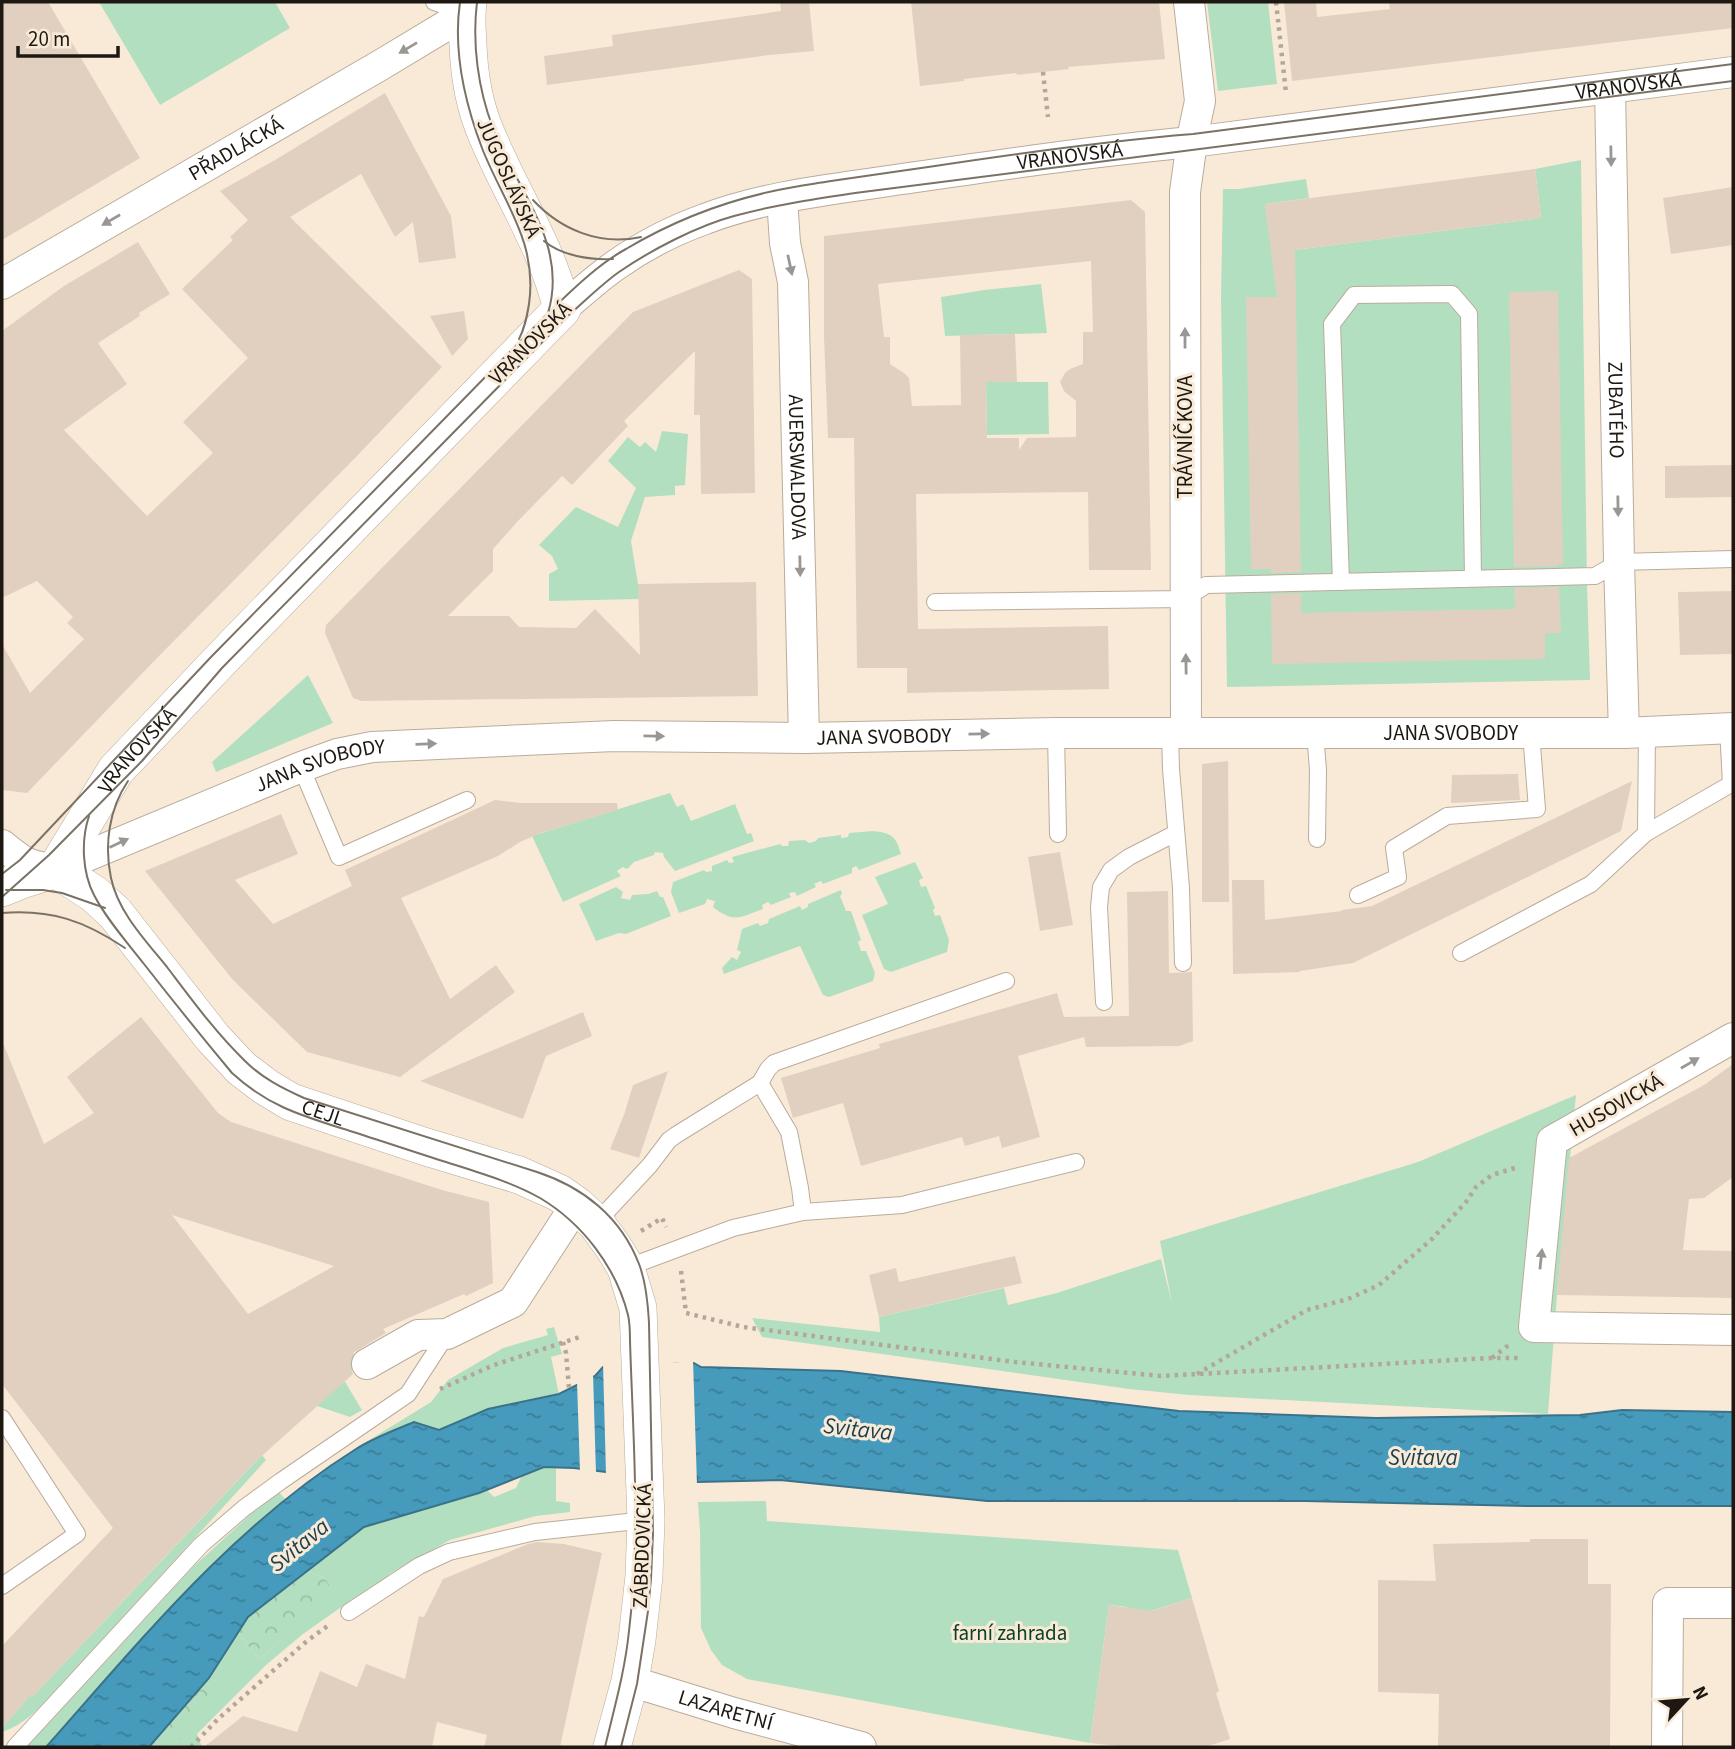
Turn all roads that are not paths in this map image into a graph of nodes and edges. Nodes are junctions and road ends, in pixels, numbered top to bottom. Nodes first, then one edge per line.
1 (1189, 2) edge
2 (456, 5) edge
3 (1733, 72) edge
4 (1610, 88) junction
5 (1192, 142) junction
6 (782, 198) junction
7 (2, 284) edge
8 (562, 309) junction
9 (1733, 559) edge
10 (1619, 562) junction
11 (1473, 578) junction
12 (1341, 582) junction
13 (1185, 599) junction
14 (935, 602) dead end
15 (1730, 728) edge
16 (1178, 732) junction
17 (1056, 733) junction
18 (1315, 733) junction
19 (1531, 733) junction
20 (1635, 733) junction
21 (804, 738) junction
22 (301, 767) junction
23 (467, 800) dead end
24 (1176, 833) junction
25 (1646, 833) junction
26 (1058, 834) dead end
27 (1317, 839) dead end
28 (2, 845) edge
29 (56, 869) junction
30 (2, 888) edge
31 (1358, 895) dead end
32 (1461, 953) dead end
33 (1183, 963) dead end
34 (1006, 981) dead end
35 (1104, 1003) dead end
36 (1733, 1038) edge
37 (760, 1083) junction
38 (1076, 1162) dead end
39 (803, 1212) junction
40 (586, 1214) junction
41 (626, 1268) junction
42 (1733, 1330) edge
43 (447, 1334) junction
44 (640, 1341) joint
45 (367, 1364) dead end
46 (2, 1418) edge
47 (646, 1511) junction
48 (2, 1586) edge
49 (1733, 1603) edge
50 (349, 1612) road end
51 (630, 1681) junction
52 (15, 1747) edge
53 (612, 1747) edge
54 (861, 1747) edge
55 (1667, 1747) edge

1 - 5 street
2 -> 7 street, PŘADLÁCKÁ
2 - 8 street, JUGOSLÁVSKÁ
3 - 4 street, VRANOVSKÁ
4 - 5 street, VRANOVSKÁ
4 -> 10 street, ZUBATÉHO
5 - 6 street, VRANOVSKÁ
13 -> 5 street, TRÁVNÍČKOVA
6 - 8 street, VRANOVSKÁ
6 -> 21 street, AUERSWALDOVA
8 - 29 street, VRANOVSKÁ
9 - 10 lane
10 - 11 lane
10 - 20 street, ZUBATÉHO
11 - 12 lane
11 - 12 lane
12 - 13 lane
13 - 14 lane
16 -> 13 street, TRÁVNÍČKOVA
15 - 20 street, JANA SVOBODY
15 - 25 lane
16 - 17 street, JANA SVOBODY
16 - 18 street, JANA SVOBODY
16 - 24 lane
21 -> 17 street, JANA SVOBODY
17 - 26 lane
18 - 19 street, JANA SVOBODY
18 - 27 lane
19 - 20 street, JANA SVOBODY
19 - 31 lane
20 - 25 lane
22 -> 21 street, JANA SVOBODY
22 - 23 lane
29 -> 22 street, JANA SVOBODY
24 - 33 lane
24 - 35 lane
25 - 32 lane
28 - 29 street
29 - 30 street
29 - 40 street, CEJL
34 - 37 lane
42 -> 36 street, HUSOVICKÁ
37 - 39 lane
37 - 40 lane
38 - 39 lane
39 - 41 lane
40 - 41 street, CEJL
40 - 43 street
41 - 44 street, CEJL
43 - 45 street
43 - 52 lane
44 - 47 street, ZÁBRDOVICKÁ
46 - 48 lane
47 - 50 lane
47 - 51 street, ZÁBRDOVICKÁ
49 - 55 street
51 - 53 street, ZÁBRDOVICKÁ
51 - 54 street, LAZARETNÍ

